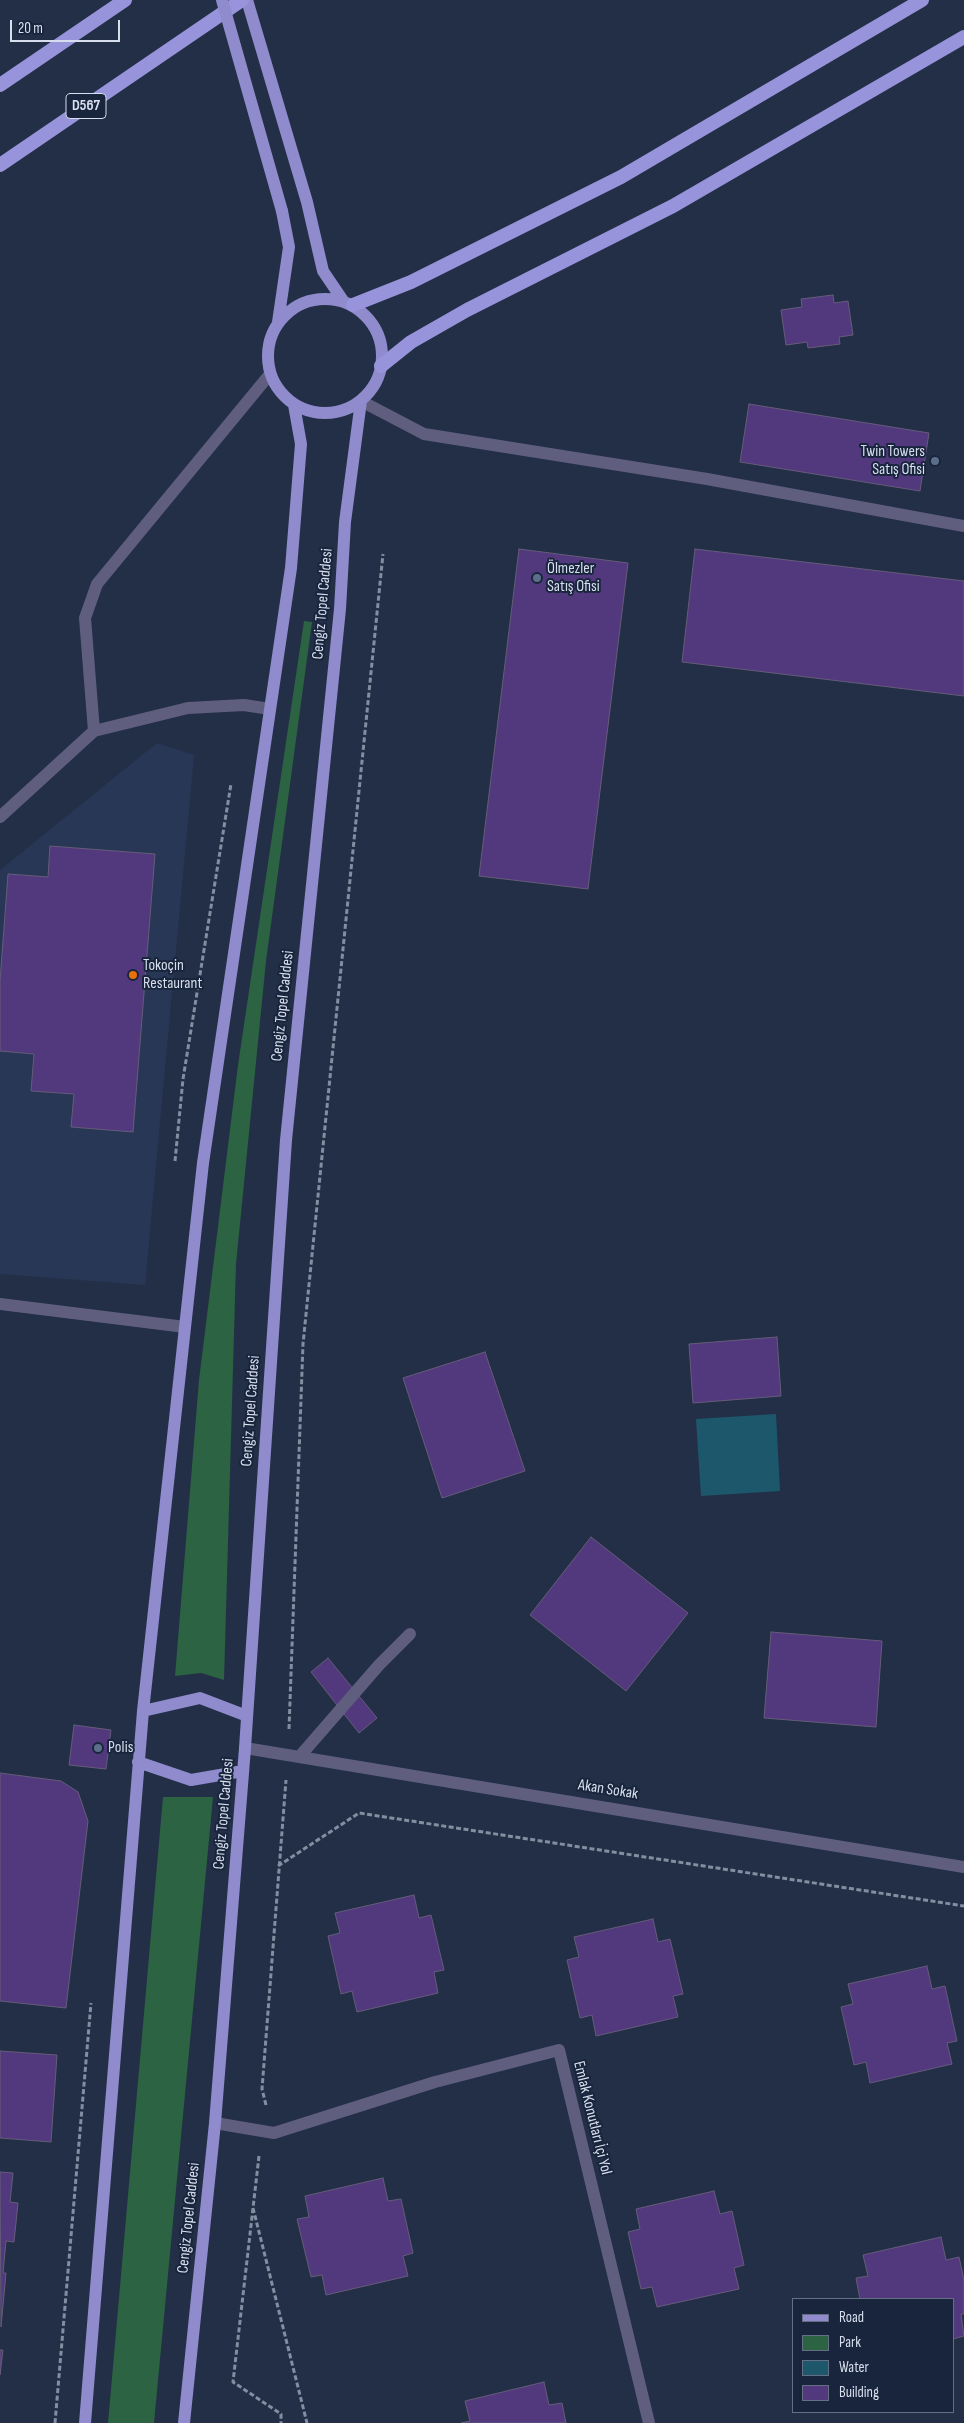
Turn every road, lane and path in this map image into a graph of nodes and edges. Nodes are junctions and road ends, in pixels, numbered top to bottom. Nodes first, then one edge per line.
1 (125, 0) edge
2 (222, 0) edge
3 (242, 0) edge
4 (248, 0) edge
5 (922, 0) edge
6 (964, 37) edge
7 (0, 85) edge
8 (0, 165) edge
9 (348, 303) junction
10 (278, 322) junction
11 (381, 366) junction
12 (270, 374) junction
13 (361, 401) junction
14 (294, 405) junction
15 (964, 526) edge
16 (383, 554) dead end
17 (270, 710) junction
18 (94, 731) junction
19 (0, 817) edge
20 (0, 1304) edge
21 (185, 1327) junction
22 (410, 1634) dead end
23 (143, 1711) junction
24 (247, 1716) junction
25 (245, 1748) junction
26 (294, 1755) junction
27 (138, 1762) junction
28 (244, 1771) junction
29 (278, 1866) junction
30 (964, 1866) edge
31 (964, 1906) edge
32 (215, 2123) junction
33 (274, 2133) junction
34 (252, 2204) junction
35 (85, 2423) edge
36 (184, 2423) edge
37 (281, 2423) edge
38 (307, 2423) edge
39 (649, 2423) edge

1 - 7 highway
2 - 10 main road, bridge
3 - 8 highway, D567
4 - 9 main road
5 - 9 highway
6 - 11 highway
9 - 10 main road
9 - 11 main road
10 - 12 main road
11 - 13 main road
12 - 14 main road
12 - 18 street
13 - 14 main road
13 - 15 street
13 - 24 main road, Cengiz Topel Caddesi
14 - 17 main road
16 - 26 path
17 - 18 street
17 - 21 main road
18 - 19 street
20 - 21 street
21 - 23 main road
22 - 26 street
23 - 24 main road
23 - 27 main road
24 - 25 main road, Cengiz Topel Caddesi
25 - 26 street, Akan Sokak
25 - 28 main road, Cengiz Topel Caddesi
26 - 29 path
26 - 30 street, Akan Sokak
27 - 28 main road
27 - 35 main road
28 - 32 main road, Cengiz Topel Caddesi
29 - 31 path
29 - 33 path
32 - 33 street, Emlak Konutları İçi Yol
32 - 36 main road, Cengiz Topel Caddesi
33 - 34 path
33 - 39 street, Emlak Konutları İçi Yol
34 - 37 path
34 - 38 path

